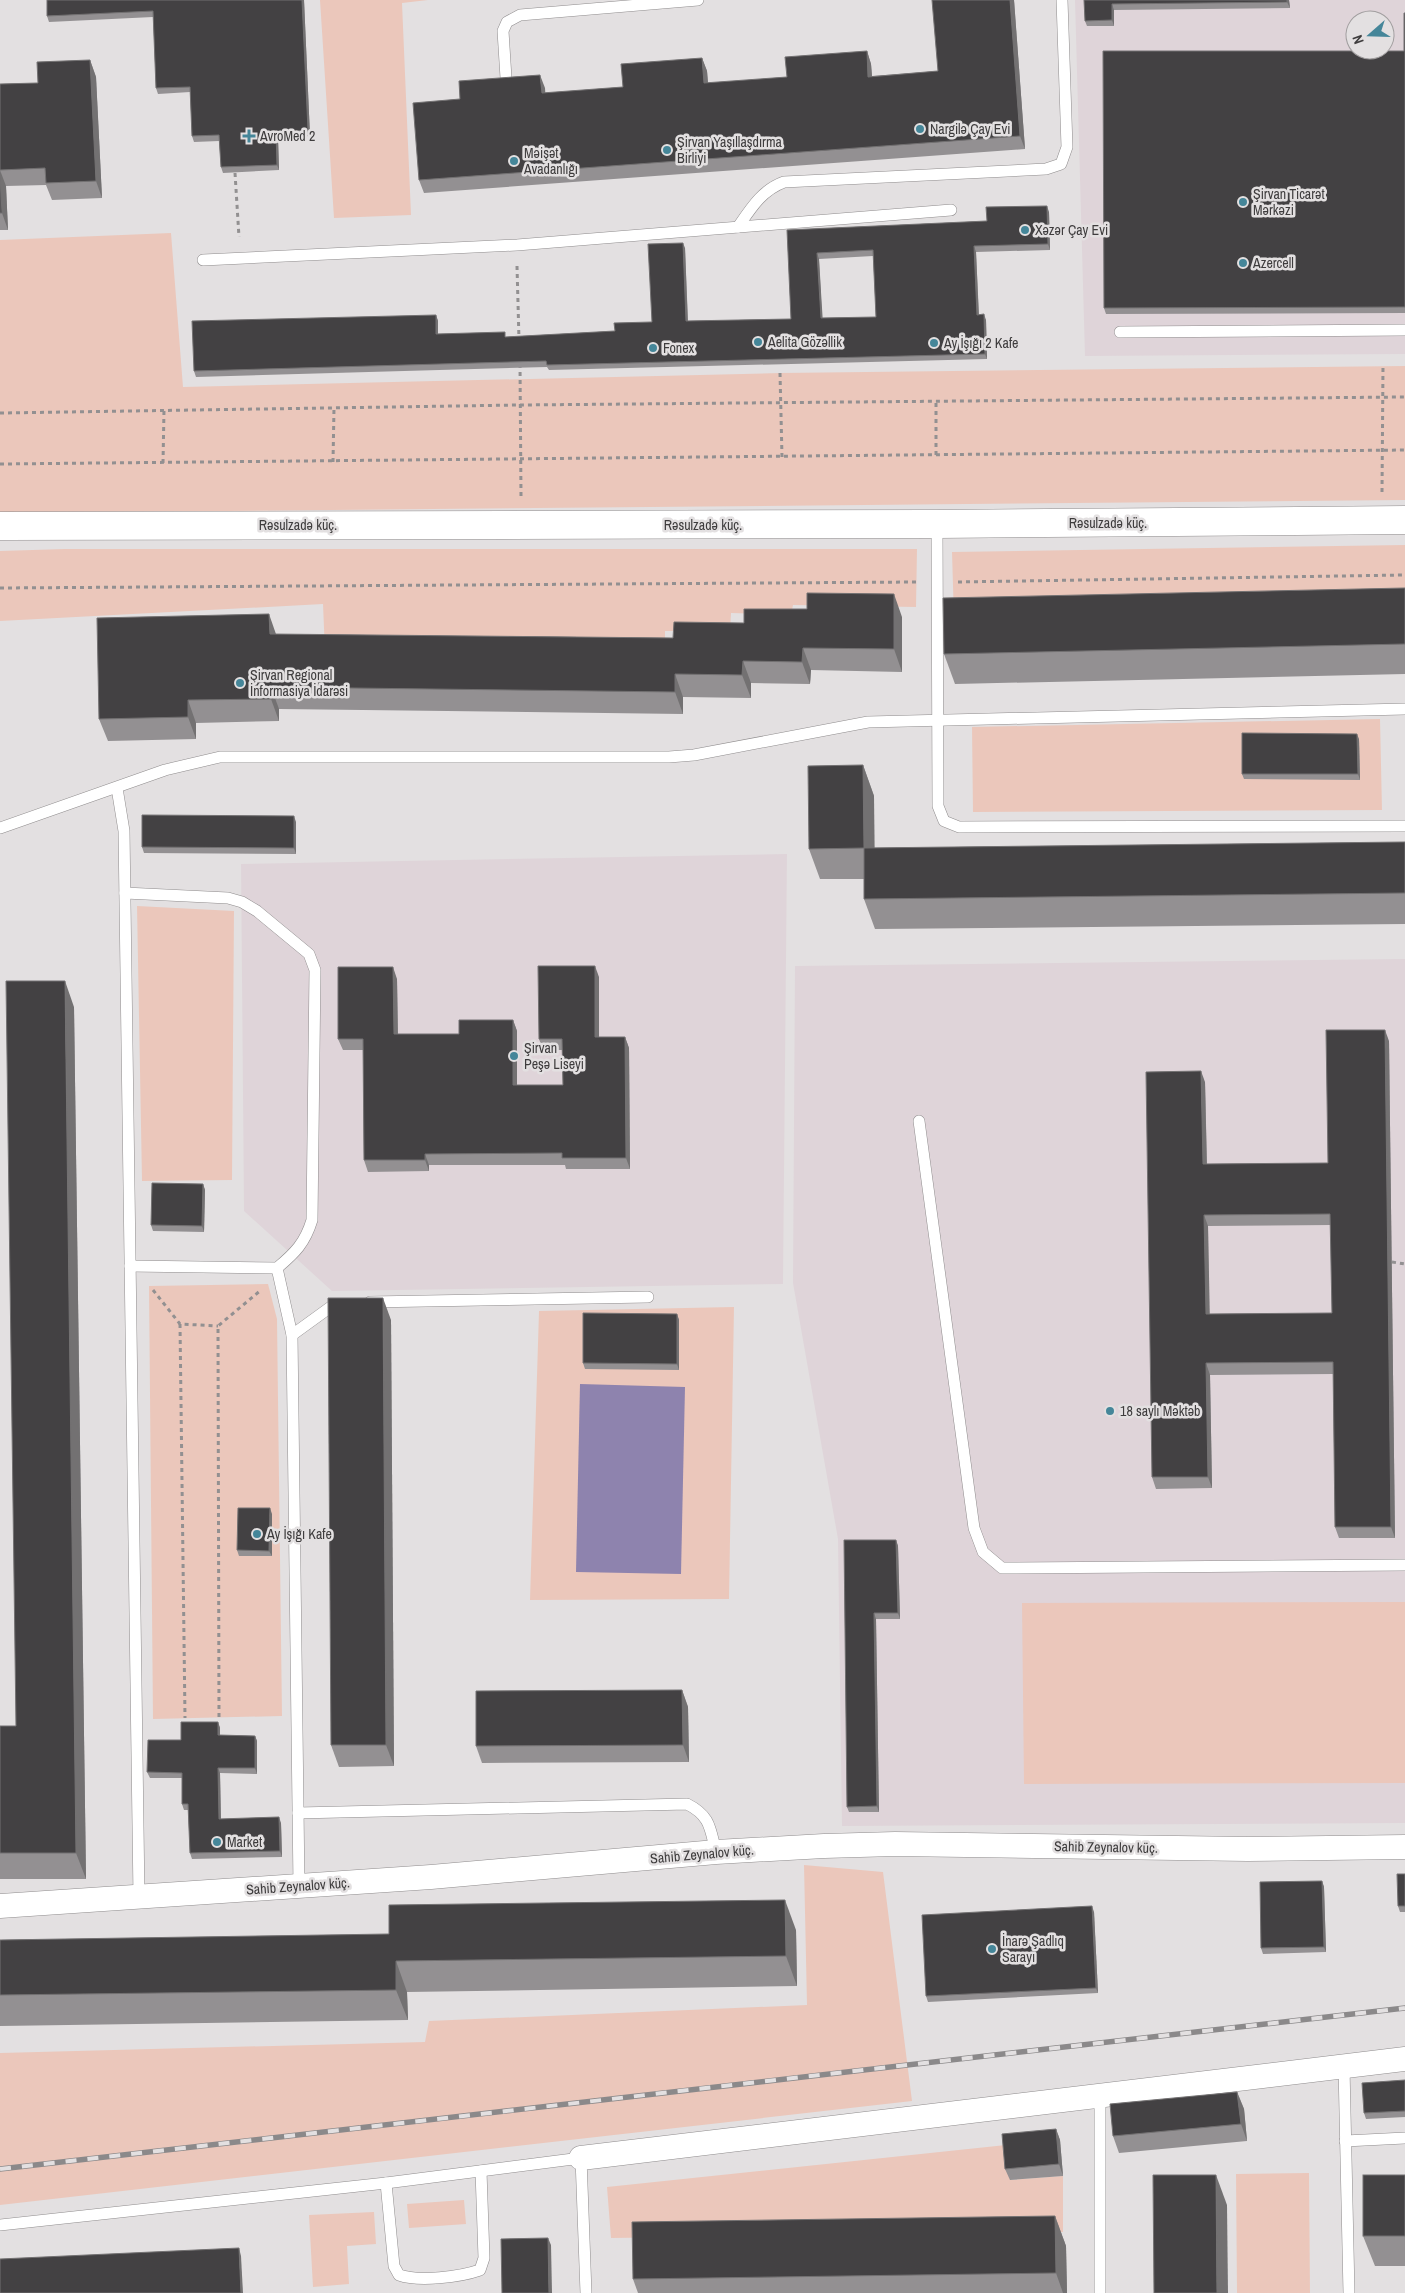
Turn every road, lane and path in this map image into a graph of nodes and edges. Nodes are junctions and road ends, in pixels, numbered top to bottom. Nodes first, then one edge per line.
1 (698, 0) edge
2 (1062, 0) edge
3 (506, 78) edge
4 (235, 172) edge
5 (951, 210) dead end
6 (738, 227) junction
7 (517, 245) junction
8 (240, 258) junction
9 (203, 260) dead end
10 (1405, 330) edge
11 (1120, 332) dead end
12 (519, 348) edge
13 (519, 358) edge
14 (1384, 366) dead end
15 (780, 373) dead end
16 (1382, 397) junction
17 (1405, 397) edge
18 (936, 402) junction
19 (781, 404) junction
20 (520, 405) junction
21 (334, 408) junction
22 (164, 410) junction
23 (0, 413) edge
24 (1405, 450) edge
25 (1382, 451) junction
26 (936, 455) junction
27 (782, 457) junction
28 (521, 460) junction
29 (332, 462) junction
30 (0, 464) edge
31 (164, 464) junction
32 (521, 498) dead end
33 (1382, 500) dead end
34 (1405, 520) edge
35 (937, 524) junction
36 (0, 526) edge
37 (1405, 575) edge
38 (937, 582) junction
39 (0, 588) edge
40 (1405, 709) edge
41 (938, 720) junction
42 (117, 788) junction
43 (1405, 826) edge
44 (0, 828) edge
45 (125, 893) junction
46 (918, 1121) dead end
47 (1392, 1262) dead end
48 (1405, 1264) edge
49 (130, 1266) junction
50 (277, 1268) junction
51 (268, 1284) dead end
52 (149, 1286) dead end
53 (648, 1297) dead end
54 (180, 1324) junction
55 (218, 1326) junction
56 (292, 1334) junction
57 (1405, 1565) edge
58 (185, 1718) dead end
59 (219, 1718) dead end
60 (298, 1813) junction
61 (1405, 1847) edge
62 (716, 1852) junction
63 (299, 1886) junction
64 (139, 1897) junction
65 (0, 1906) edge
66 (1405, 2059) edge
67 (1344, 2067) junction
68 (1100, 2097) junction
69 (1405, 2138) edge
70 (1345, 2141) junction
71 (581, 2158) junction
72 (481, 2171) junction
73 (386, 2183) junction
74 (0, 2225) edge
75 (586, 2293) edge
76 (1100, 2293) edge
77 (1348, 2293) edge

1 - 3 lane
2 - 6 lane
4 - 8 path
5 - 6 lane
6 - 7 lane
7 - 8 lane
7 - 12 path
8 - 9 lane
10 - 11 lane
13 - 20 path
14 - 16 path
15 - 19 path
16 - 17 path
16 - 18 path
16 - 25 path
18 - 19 path
18 - 26 path
19 - 20 path
19 - 27 path
20 - 21 path
20 - 28 path
21 - 22 path
21 - 29 path
22 - 23 path
22 - 31 path
24 - 25 path
25 - 26 path
25 - 33 path
26 - 27 path
27 - 28 path
28 - 29 path
28 - 32 path
29 - 31 path
30 - 31 path
34 - 35 main road, Rəsulzadə küç.
35 - 36 main road, Rəsulzadə küç.
35 - 38 lane
37 - 38 path
38 - 39 path
38 - 41 lane
40 - 41 lane
41 - 42 lane
41 - 43 lane
42 - 44 lane
42 - 45 lane
45 - 49 lane
45 - 50 lane
46 - 57 lane
47 - 48 path
49 - 50 lane
49 - 64 lane
50 - 56 lane
51 - 55 path
52 - 54 path
53 - 56 lane
54 - 55 path
54 - 58 path
55 - 59 path
56 - 60 lane
60 - 62 lane
60 - 63 lane
61 - 62 street, Sahib Zeynalov küç.
62 - 63 street, Sahib Zeynalov küç.
63 - 64 street, Sahib Zeynalov küç.
64 - 65 street, Sahib Zeynalov küç.
66 - 67 street
67 - 68 street
67 - 70 lane
68 - 71 street
68 - 76 lane
69 - 70 lane
70 - 77 lane
71 - 72 lane
71 - 75 lane
72 - 73 lane
72 - 73 lane
73 - 74 lane

